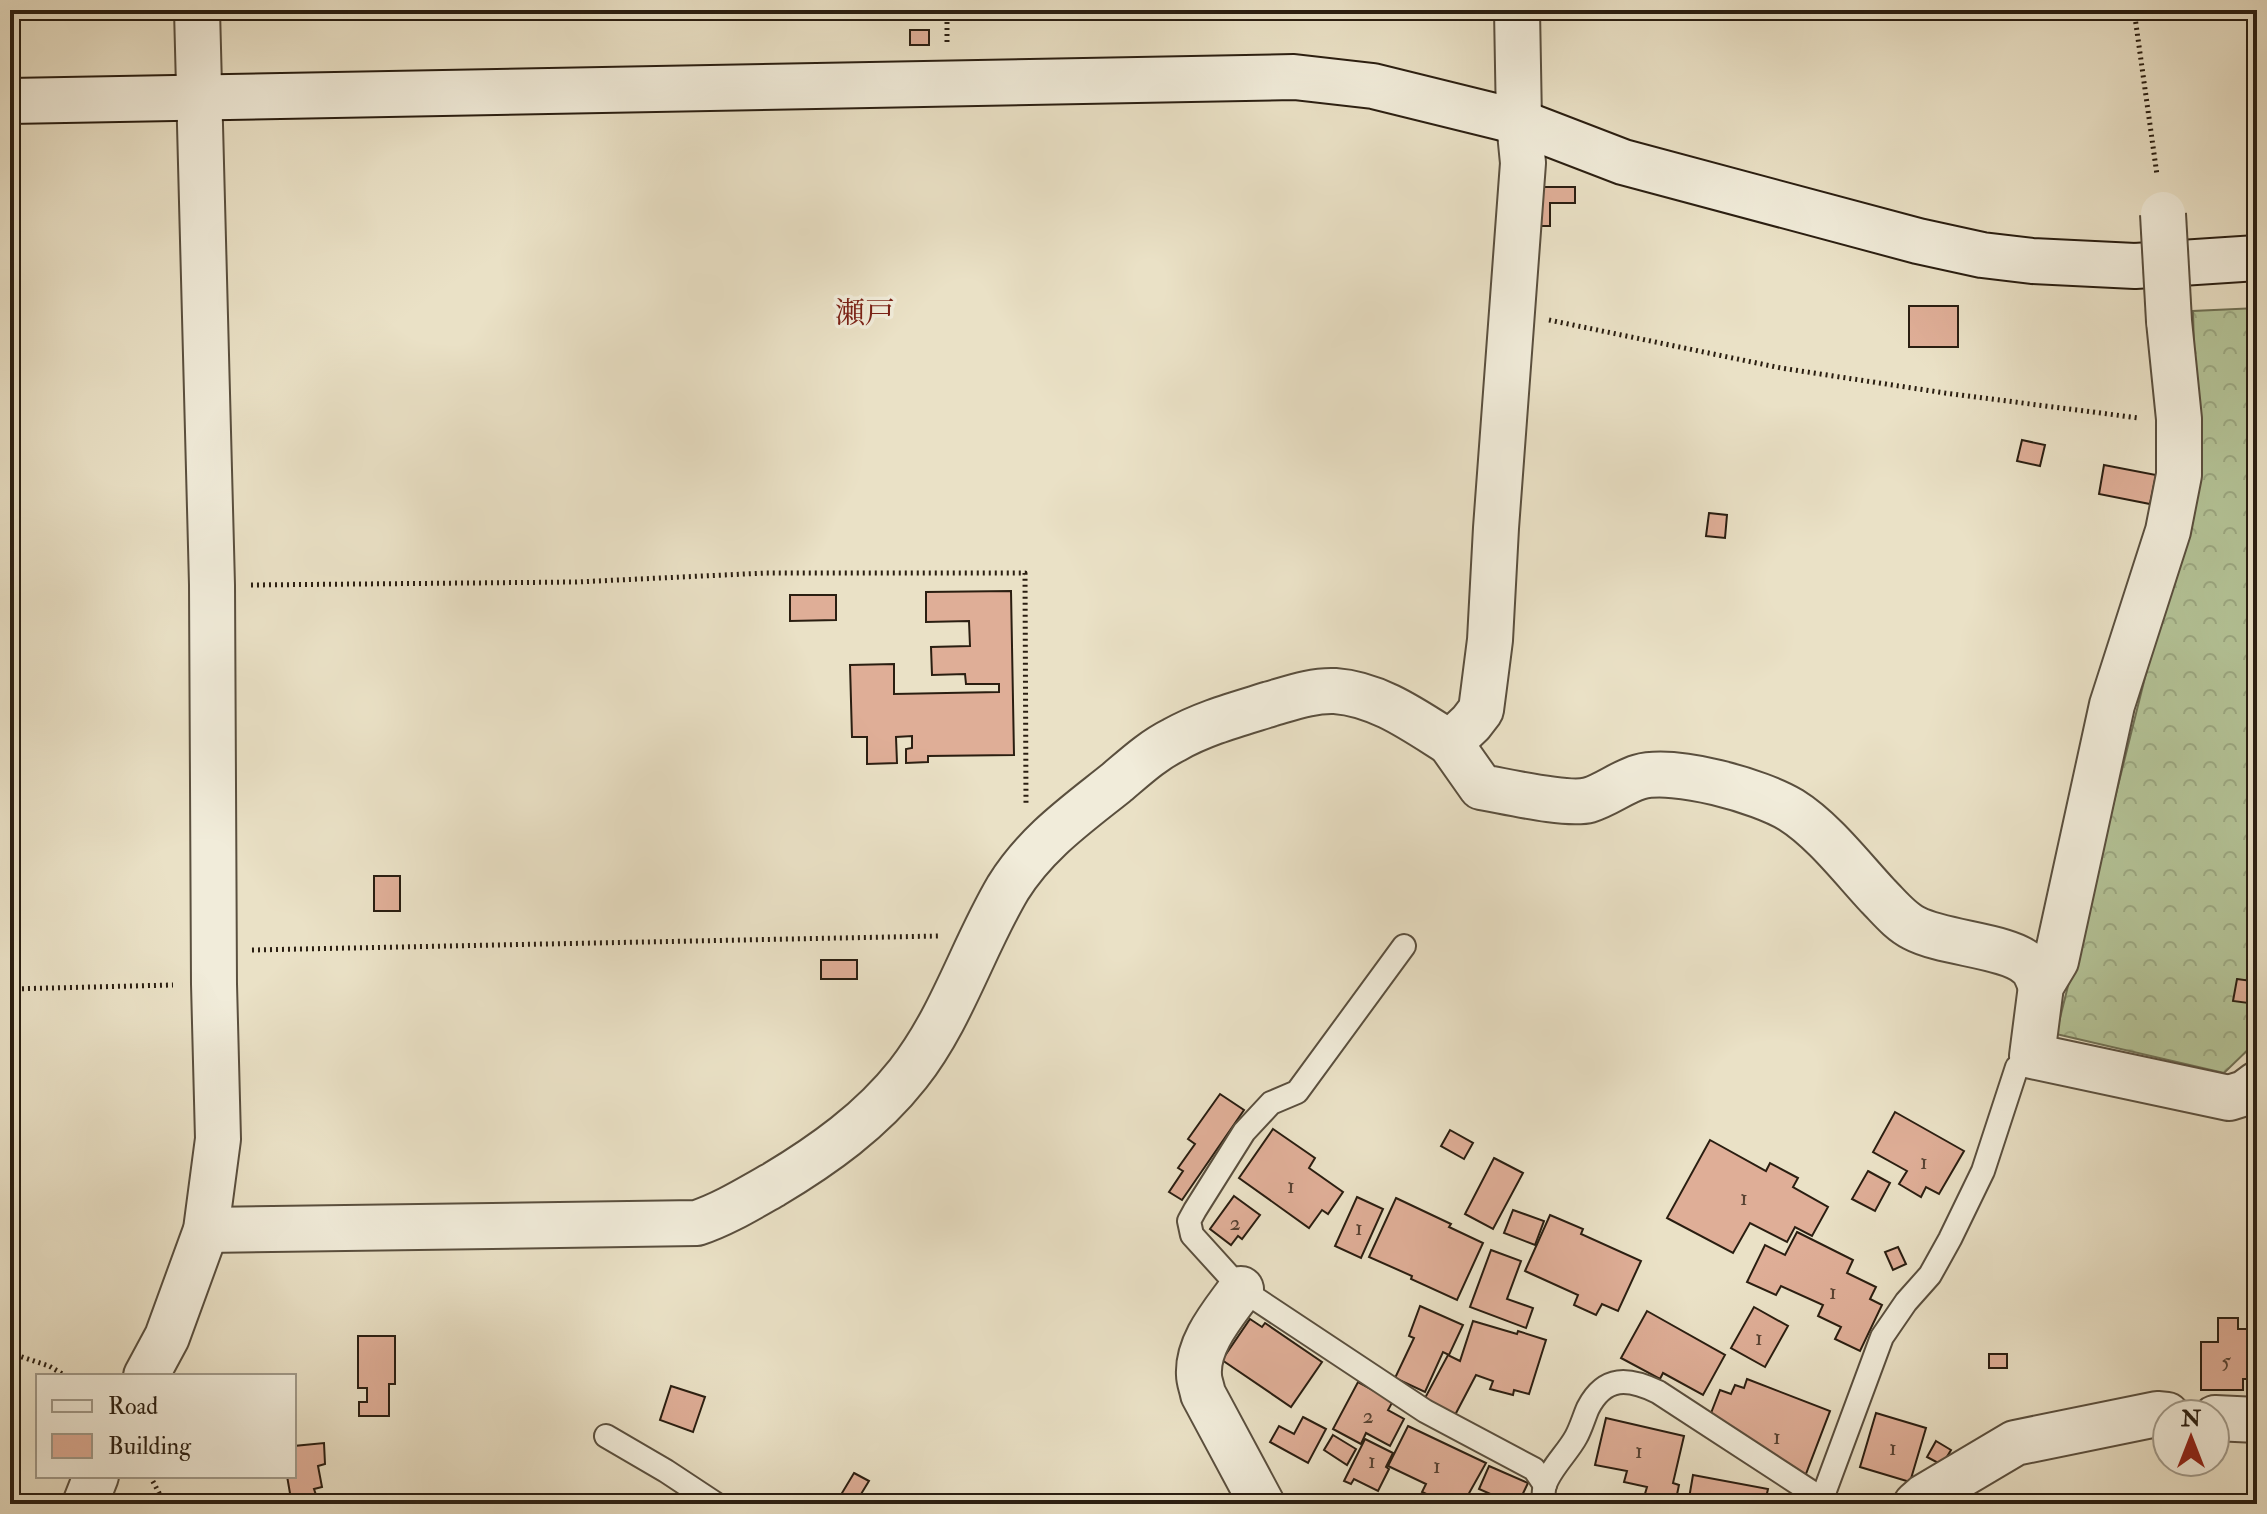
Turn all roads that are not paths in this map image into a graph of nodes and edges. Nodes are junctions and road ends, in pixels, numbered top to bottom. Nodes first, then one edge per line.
1 (197, 10) edge
2 (1517, 10) edge
3 (199, 98) junction
4 (10, 101) edge
5 (1519, 122) junction
6 (2163, 214) road end
7 (2257, 258) edge
8 (1450, 743) junction
9 (1404, 946) dead end
10 (2041, 986) junction
11 (2032, 1056) junction
12 (2257, 1084) edge
13 (206, 1230) junction
14 (1241, 1289) junction
15 (147, 1374) edge
16 (2151, 1415) edge
17 (2231, 1419) edge
18 (2257, 1420) edge
19 (606, 1436) dead end
20 (95, 1478) edge
21 (1544, 1494) edge
22 (1821, 1501) edge
23 (85, 1504) edge
24 (716, 1504) edge
25 (1262, 1504) edge
26 (1916, 1504) edge

1 - 3 street
2 - 5 street
3 - 4 street
3 - 5 street
3 - 13 street
5 - 7 street
5 - 8 street
6 - 10 street, bridge
8 - 10 street
8 - 13 street
9 - 14 lane
10 - 11 street
11 - 12 street
11 - 22 lane
13 - 15 street
14 - 21 lane
14 - 25 street
16 - 26 street
17 - 18 street
19 - 24 lane
20 - 23 street
21 - 22 lane

